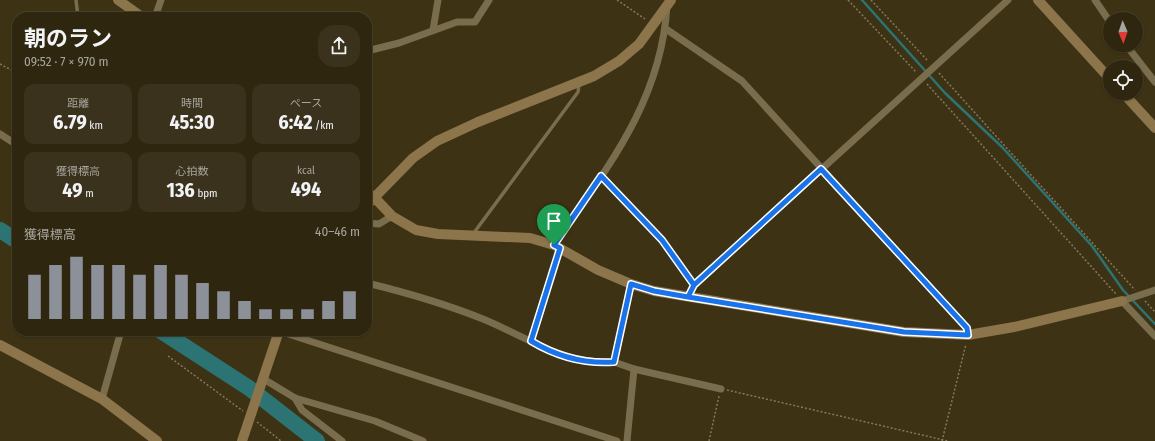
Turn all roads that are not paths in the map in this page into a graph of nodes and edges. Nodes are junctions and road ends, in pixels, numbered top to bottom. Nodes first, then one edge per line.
1 (76, 0) edge
2 (118, 0) edge
3 (161, 0) edge
4 (438, 0) edge
5 (489, 0) edge
6 (1008, 0) edge
7 (1038, 0) edge
8 (1095, 0) edge
9 (669, 3) edge
10 (77, 12) edge
11 (135, 12) edge
12 (157, 12) edge
13 (1103, 12) edge
14 (666, 29) junction
15 (433, 30) junction
16 (372, 50) edge
17 (1131, 52) edge
18 (1103, 71) edge
19 (579, 82) junction
20 (1155, 82) edge
21 (1129, 100) edge
22 (1155, 128) edge
23 (0, 134) edge
24 (12, 142) edge
25 (821, 169) junction
26 (372, 193) edge
27 (372, 195) edge
28 (392, 216) junction
29 (372, 223) edge
30 (472, 235) junction
31 (557, 247) junction
32 (631, 284) junction
33 (372, 285) edge
34 (1155, 290) edge
35 (688, 297) junction
36 (1122, 301) junction
37 (968, 335) junction
38 (120, 336) edge
39 (277, 336) edge
40 (294, 336) edge
41 (1155, 336) edge
42 (531, 341) junction
43 (0, 345) edge
44 (614, 362) junction
45 (634, 369) junction
46 (262, 378) junction
47 (721, 389) road end
48 (294, 398) junction
49 (102, 399) junction
50 (157, 441) edge
51 (242, 441) edge
52 (342, 441) edge
53 (423, 441) edge
54 (617, 441) edge
55 (628, 441) edge

1 - 10 lane
2 - 11 street
3 - 12 street
4 - 15 street
5 - 15 street
6 - 25 street
7 - 18 street
8 - 13 street
9 - 14 street
9 - 19 street
14 - 25 street
14 - 31 street
15 - 16 street
17 - 20 street
19 - 26 street
19 - 30 lane
21 - 22 street
23 - 24 street
25 - 35 street
25 - 37 street
27 - 28 street
28 - 29 street
28 - 30 street
30 - 31 street
31 - 32 street
31 - 42 street
32 - 35 street
32 - 44 street
33 - 42 street
34 - 36 street
35 - 37 street
36 - 37 street
36 - 41 street
38 - 49 street
39 - 46 street
40 - 54 street
42 - 44 street
43 - 49 street
44 - 45 street
45 - 47 street
45 - 55 street
46 - 48 street
46 - 51 street
48 - 52 street
48 - 53 street
49 - 50 street

